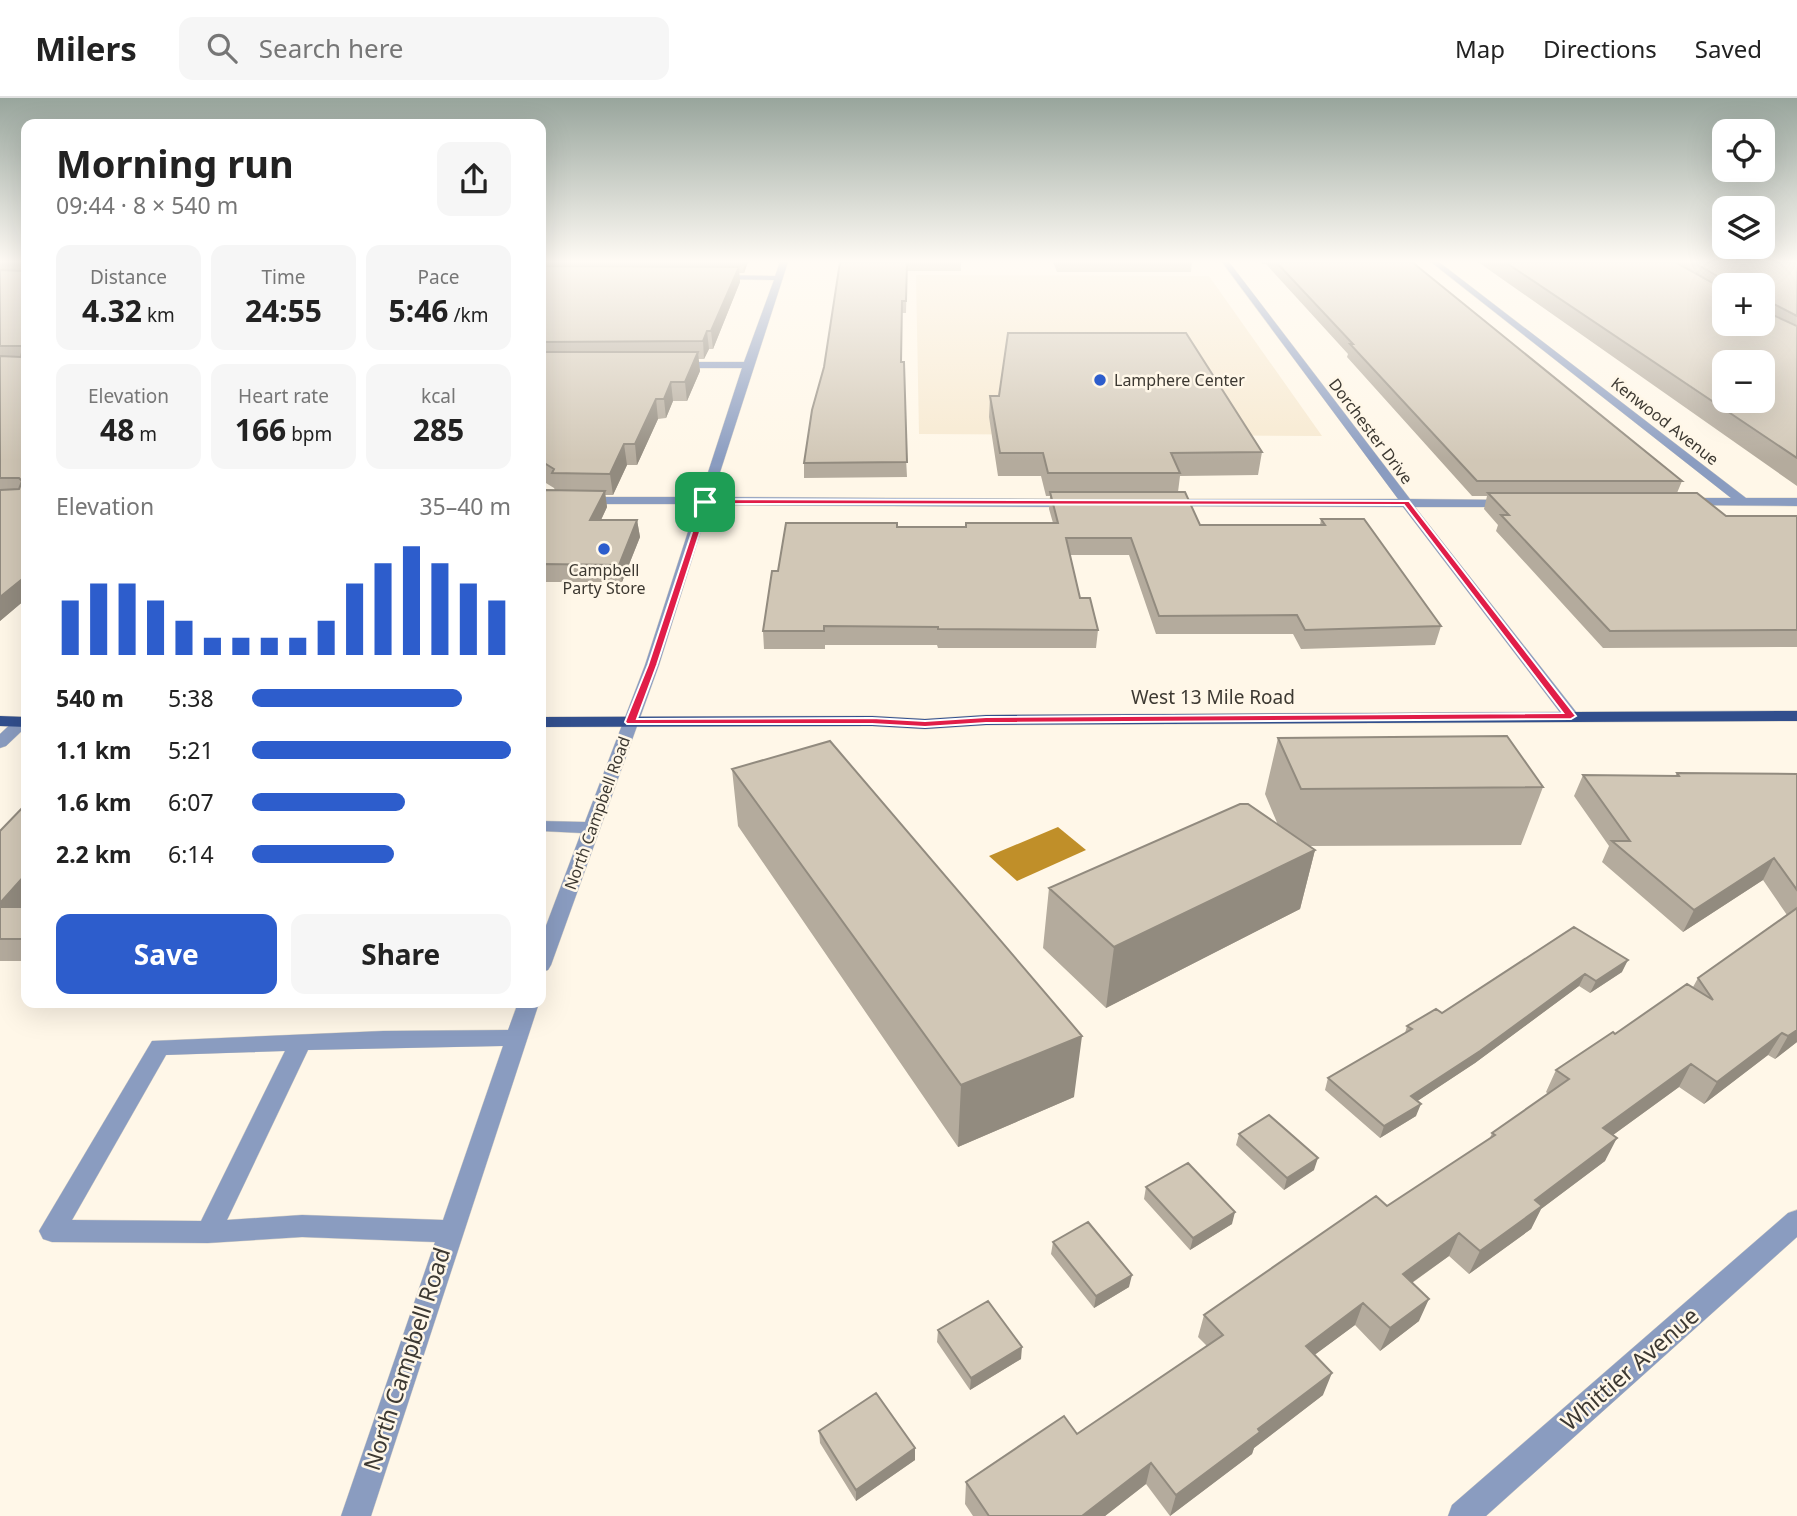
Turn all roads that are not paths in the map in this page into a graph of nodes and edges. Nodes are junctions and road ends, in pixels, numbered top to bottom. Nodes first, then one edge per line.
1 (761, 328) edge
2 (1275, 328) edge
3 (1519, 328) edge
4 (662, 365) edge
5 (748, 365) junction
6 (546, 500) edge
7 (705, 502) junction
8 (1670, 502) edge
9 (1743, 502) junction
10 (1797, 502) edge
11 (1085, 503) edge
12 (1154, 503) edge
13 (1406, 503) junction
14 (1516, 503) edge
15 (1571, 716) junction
16 (1797, 716) edge
17 (0, 722) edge
18 (21, 722) edge
19 (546, 722) edge
20 (630, 722) junction
21 (21, 725) edge
22 (0, 743) edge
23 (546, 826) edge
24 (592, 828) junction
25 (546, 952) edge
26 (526, 1008) edge
27 (515, 1038) junction
28 (300, 1043) junction
29 (1797, 1221) edge
30 (449, 1231) junction
31 (208, 1232) junction
32 (356, 1516) edge
33 (1463, 1516) edge

1 - 5 street, North Campbell Road
2 - 13 street, Dorchester Drive
3 - 9 street, Kenwood Avenue
4 - 5 street
5 - 7 street, North Campbell Road
6 - 7 street
7 - 11 street
7 - 20 street, North Campbell Road
8 - 9 street
9 - 10 street
12 - 13 street
13 - 14 street
13 - 15 street, Dorchester Drive
15 - 16 main road, West 13 Mile Road
15 - 20 main road, West 13 Mile Road
17 - 18 main road
19 - 20 main road, West 13 Mile Road
20 - 24 street, North Campbell Road
21 - 22 street
23 - 24 street
24 - 25 street, North Campbell Road
26 - 27 street, North Campbell Road
27 - 28 street
27 - 30 street, North Campbell Road
28 - 31 street
28 - 31 street
29 - 33 street, Whittier Avenue
30 - 31 street
30 - 32 street, North Campbell Road

